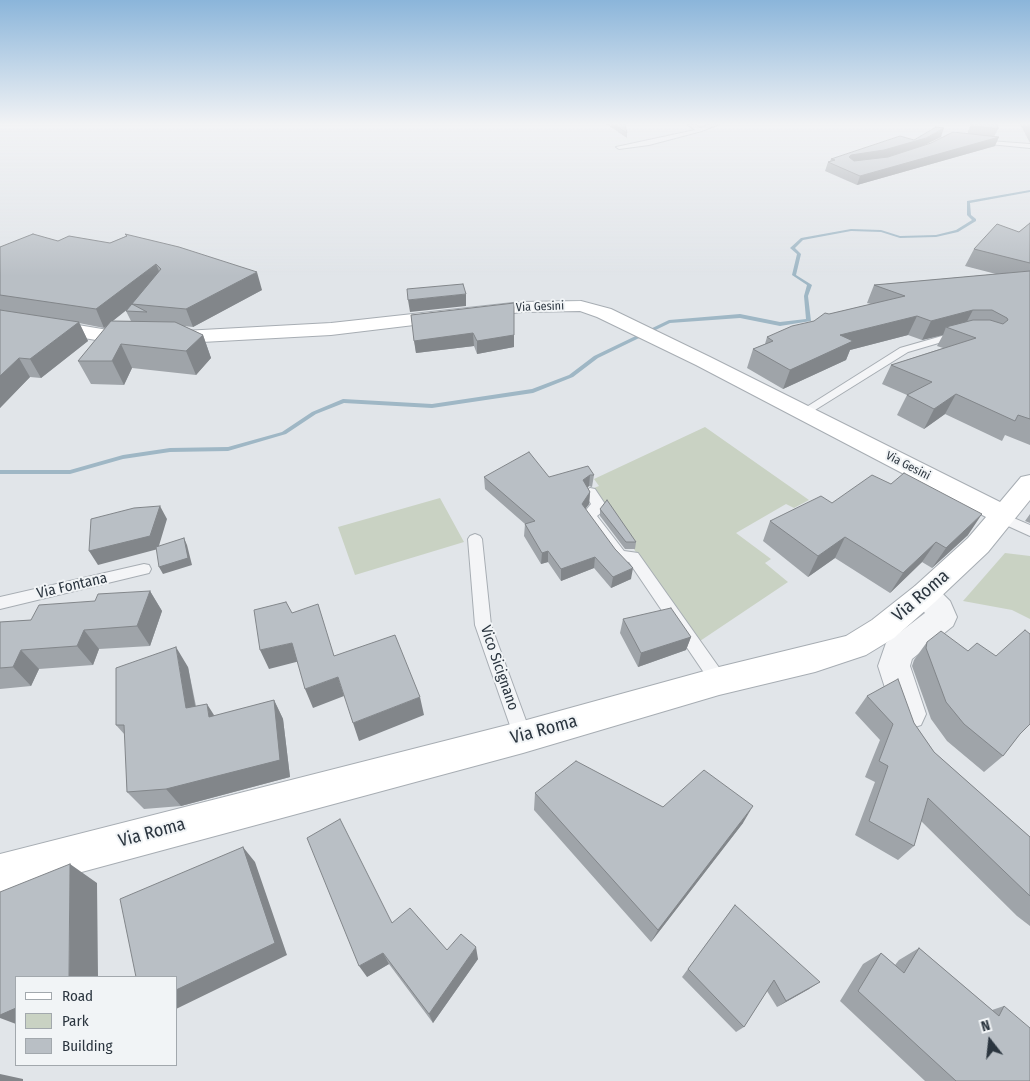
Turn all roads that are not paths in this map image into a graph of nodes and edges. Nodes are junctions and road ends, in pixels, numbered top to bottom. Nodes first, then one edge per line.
1 (0, 318) edge
2 (963, 334) edge
3 (803, 413) junction
4 (1030, 483) edge
5 (590, 492) edge
6 (1012, 522) edge
7 (475, 539) dead end
8 (144, 569) dead end
9 (925, 594) junction
10 (0, 603) edge
11 (719, 681) junction
12 (523, 737) junction
13 (924, 741) edge
14 (0, 874) edge

1 - 3 street, Via Gesini
2 - 3 lane
3 - 6 street, Via Gesini
4 - 6 street, Via Roma
5 - 11 lane
6 - 9 street, Via Roma
7 - 12 lane, Vico Sicignano
8 - 10 lane, Via Fontana
9 - 11 street, Via Roma
9 - 13 street
11 - 12 street, Via Roma
12 - 14 street, Via Roma

